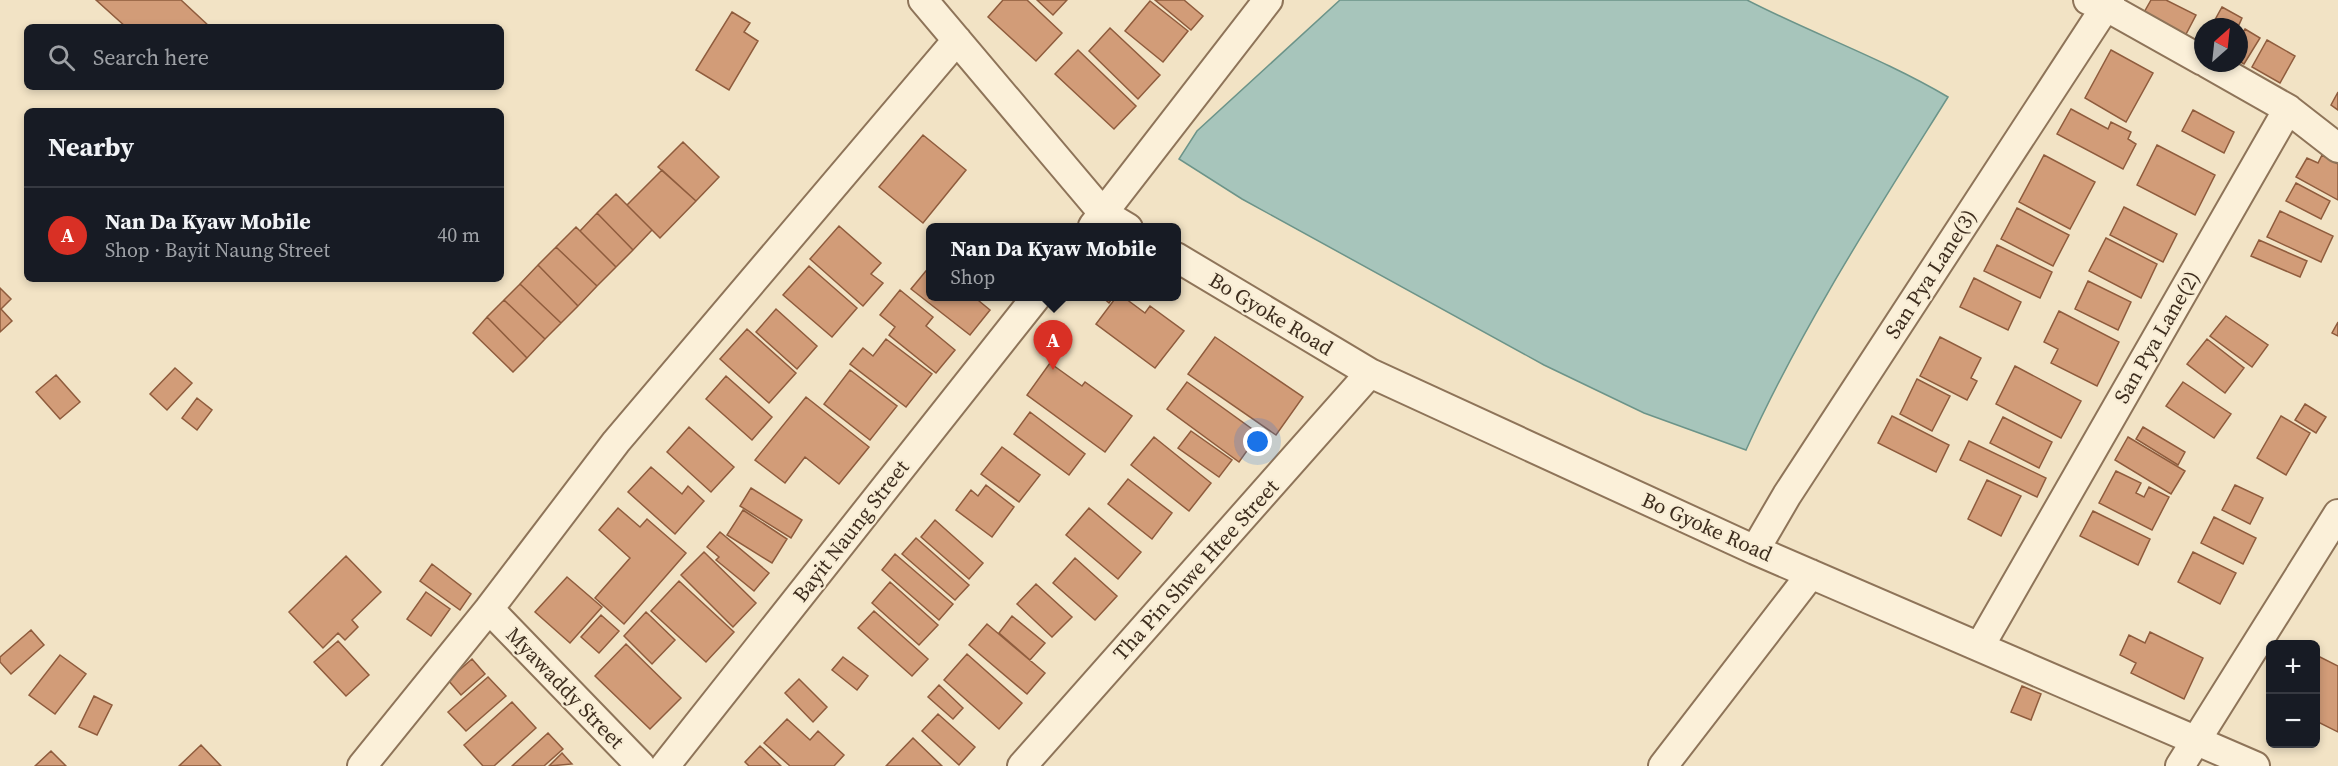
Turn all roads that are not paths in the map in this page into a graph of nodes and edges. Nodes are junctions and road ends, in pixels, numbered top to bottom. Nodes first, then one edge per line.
1 (1268, 0) edge
2 (2101, 2) edge
3 (931, 3) edge
4 (957, 40) junction
5 (2194, 56) edge
6 (2223, 72) edge
7 (2288, 108) junction
8 (2338, 148) edge
9 (1098, 220) edge
10 (1181, 259) edge
11 (1034, 301) edge
12 (1370, 373) junction
13 (2338, 514) edge
14 (1755, 550) junction
15 (1811, 573) junction
16 (489, 609) junction
17 (1980, 646) junction
18 (2196, 740) junction
19 (362, 766) edge
20 (641, 766) edge
21 (665, 766) edge
22 (1022, 766) edge
23 (1663, 766) edge
24 (2180, 766) edge
25 (2255, 766) edge

1 - 9 street
2 - 5 street
2 - 14 street, San Pya Lane(3)
3 - 4 street
4 - 9 street
4 - 16 street
6 - 7 street
7 - 8 street
7 - 17 street, San Pya Lane(2)
10 - 12 street, Bo Gyoke Road
11 - 21 street, Bayit Naung Street
12 - 14 street, Bo Gyoke Road
12 - 22 street, Tha Pin Shwe Htee Street
13 - 18 street
14 - 15 street, Bo Gyoke Road
15 - 17 street, Bo Gyoke Road
15 - 23 street
16 - 19 street
16 - 20 street, Myawaddy Street
17 - 18 street, Bo Gyoke Road
18 - 24 street
18 - 25 street, Bo Gyoke Road

